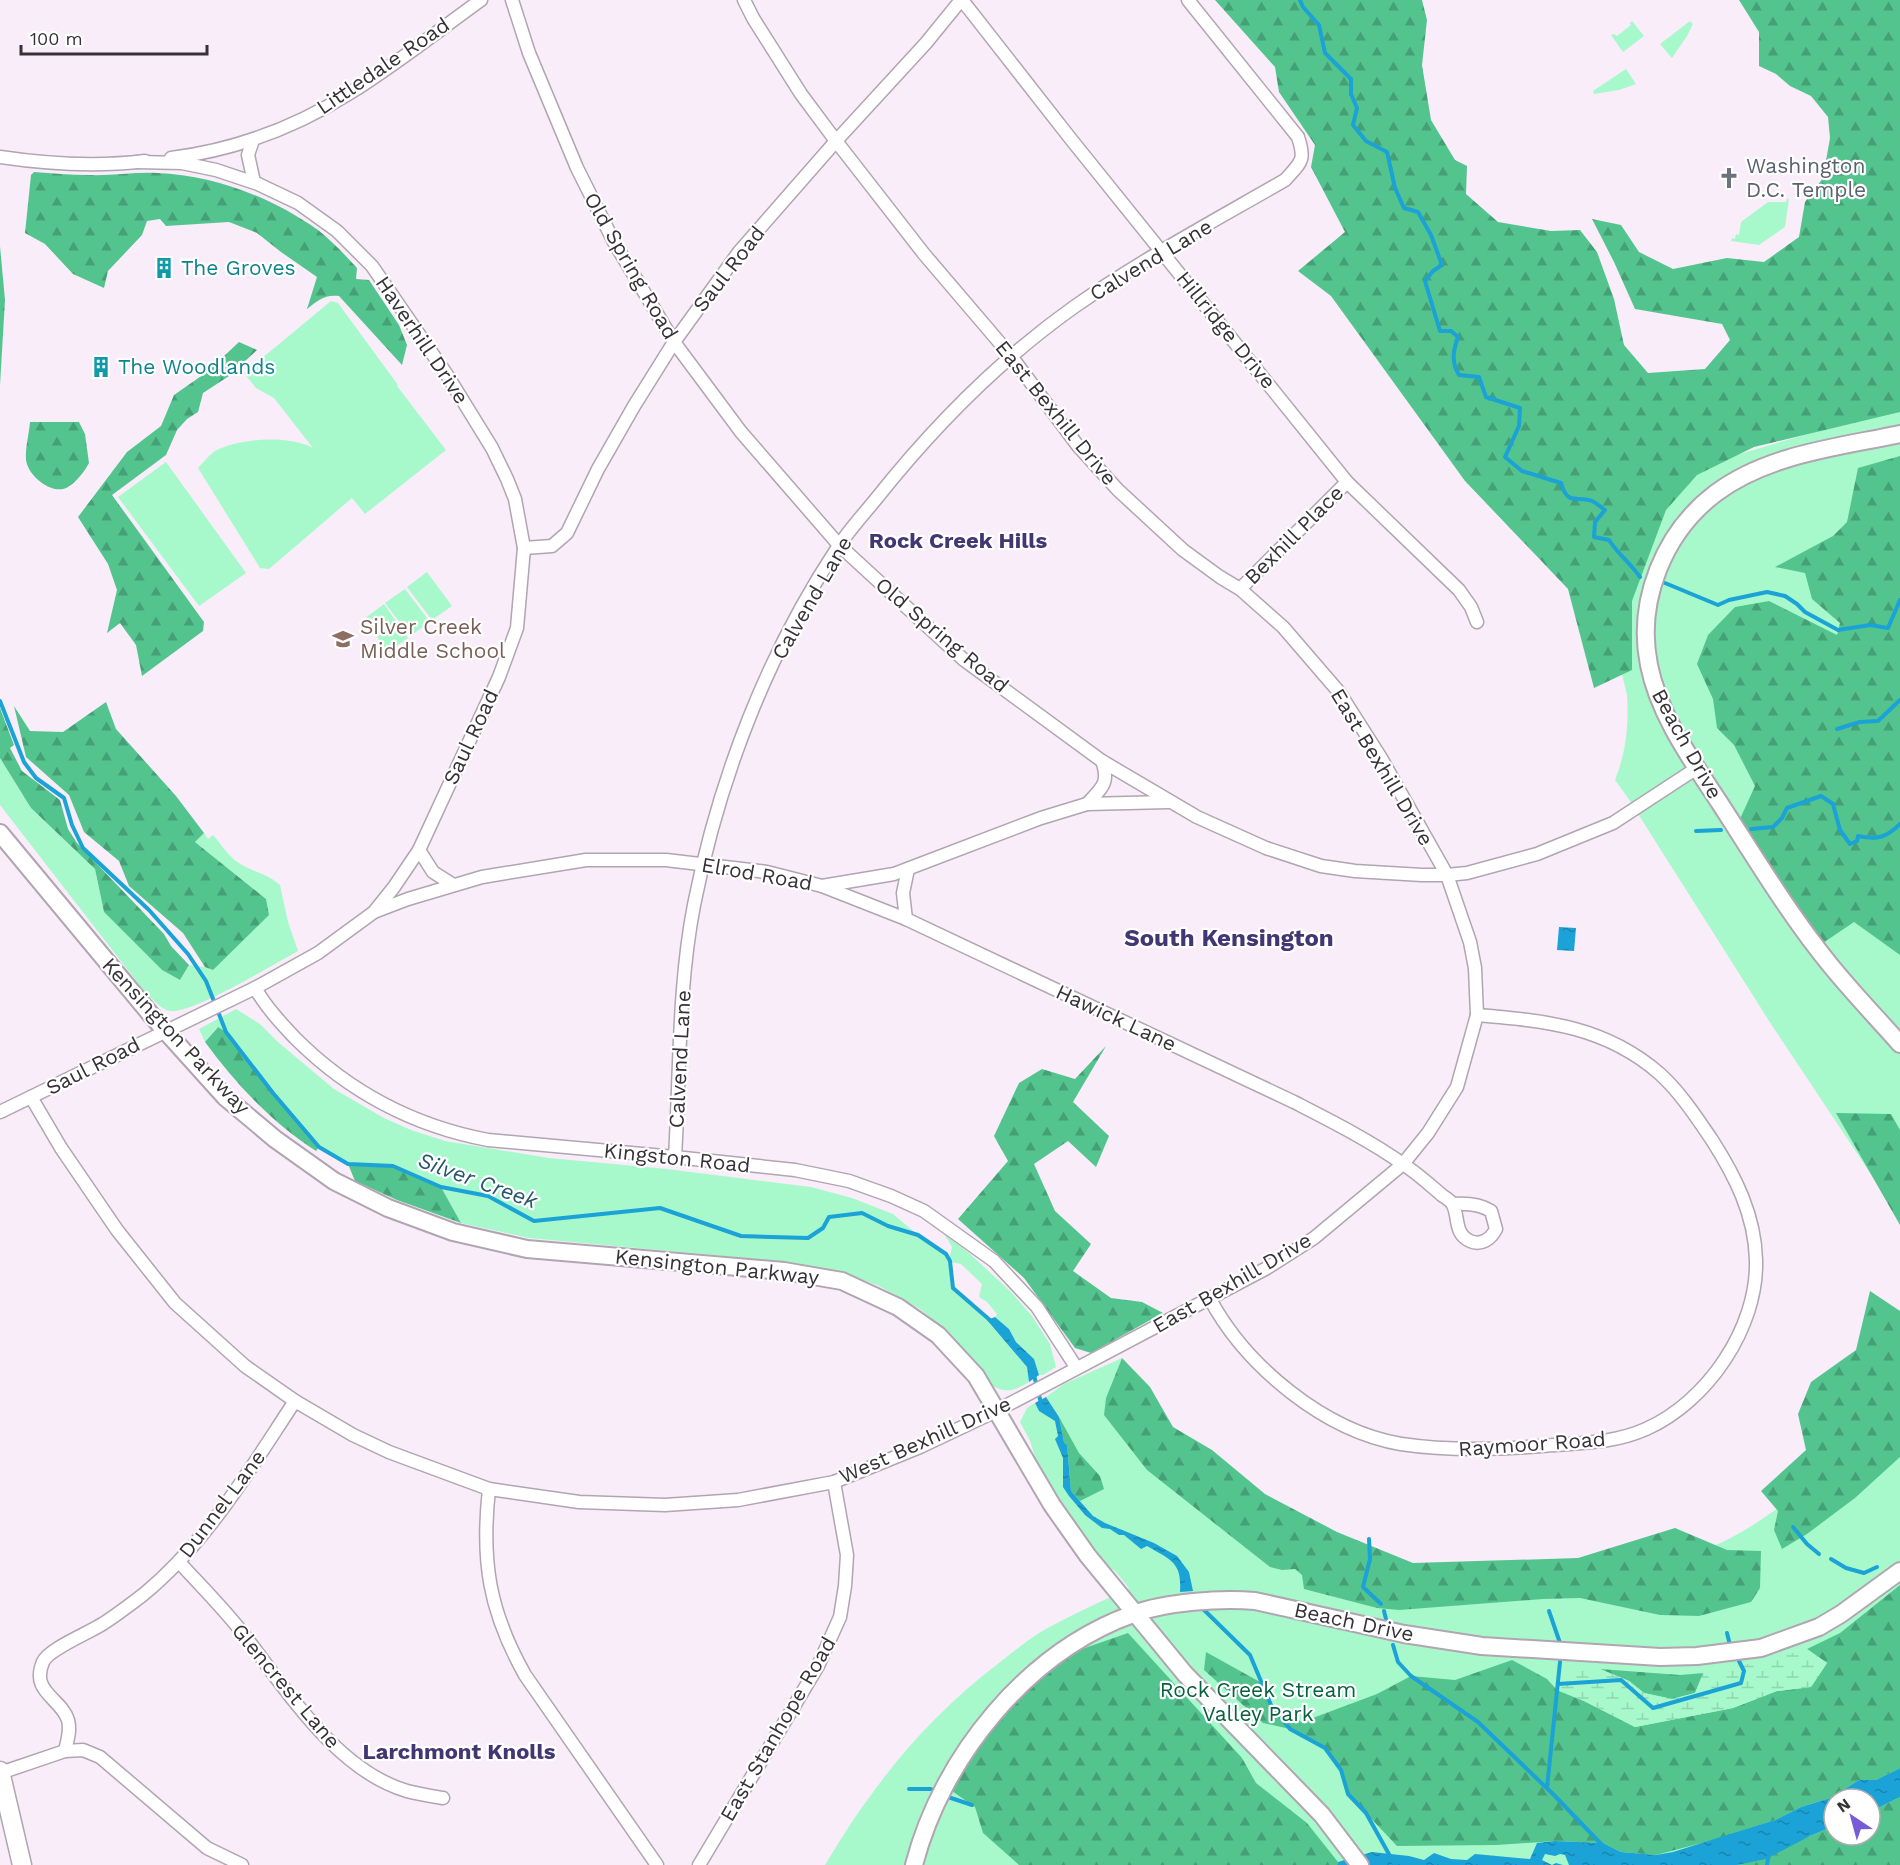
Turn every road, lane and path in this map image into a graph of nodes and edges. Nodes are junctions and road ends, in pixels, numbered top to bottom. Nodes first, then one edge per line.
1 (481, 0) edge
2 (512, 0) edge
3 (744, 0) edge
4 (962, 0) edge
5 (1188, 0) edge
6 (253, 140) junction
7 (836, 141) junction
8 (0, 157) edge
9 (137, 162) junction
10 (254, 182) junction
11 (1162, 251) junction
12 (674, 342) junction
13 (1011, 356) junction
14 (1900, 434) edge
15 (1347, 482) junction
16 (839, 545) junction
17 (525, 548) junction
18 (1240, 589) junction
19 (1477, 622) dead end
20 (1102, 761) junction
21 (1698, 768) junction
22 (1169, 802) junction
23 (1087, 804) junction
24 (0, 833) edge
25 (419, 850) junction
26 (703, 864) junction
27 (908, 868) junction
28 (1447, 875) junction
29 (452, 884) junction
30 (822, 886) junction
31 (374, 912) junction
32 (906, 919) junction
33 (255, 988) junction
34 (1477, 1015) junction
35 (165, 1030) junction
36 (1900, 1044) edge
37 (31, 1097) junction
38 (0, 1112) edge
39 (675, 1157) junction
40 (1403, 1164) junction
41 (1453, 1204) dead end
42 (1210, 1299) junction
43 (1076, 1367) junction
44 (295, 1401) junction
45 (996, 1411) junction
46 (834, 1482) junction
47 (489, 1489) junction
48 (179, 1562) junction
49 (1900, 1571) edge
50 (1134, 1613) junction
51 (65, 1751) junction
52 (0, 1772) edge
53 (443, 1798) dead end
54 (1356, 1859) edge
55 (22, 1865) edge
56 (242, 1865) edge
57 (657, 1865) edge
58 (699, 1865) edge
59 (915, 1865) edge

1 - 6 street, Littledale Road
2 - 12 street, Old Spring Road
3 - 7 street, East Bexhill Drive
4 - 7 street, Saul Road
4 - 11 street, Hillridge Drive
5 - 11 street, Calvend Lane
6 - 9 street, Littledale Road
6 - 10 street
7 - 12 street, Saul Road
7 - 13 street, East Bexhill Drive
8 - 9 street, Littledale Road
9 - 10 street, Haverhill Drive
10 - 17 street, Haverhill Drive
11 - 13 street, Calvend Lane
11 - 15 street, Hillridge Drive
12 - 16 street, Old Spring Road
12 - 17 street, Saul Road
13 - 16 street, Calvend Lane
13 - 18 street, East Bexhill Drive
14 - 21 street, Beach Drive
15 - 18 street, Bexhill Place
15 - 19 street, Hillridge Drive
16 - 20 street, Old Spring Road
16 - 26 street, Calvend Lane
17 - 25 street, Saul Road
18 - 28 street, East Bexhill Drive
20 - 22 street, Old Spring Road
20 - 23 street
21 - 28 street, Old Spring Road
21 - 36 street, Beach Drive
22 - 23 street, Elrod Road
22 - 28 street, Old Spring Road
23 - 27 street, Elrod Road
24 - 35 street, Kensington Parkway
25 - 29 street
25 - 31 street, Saul Road
26 - 29 street, Elrod Road
26 - 30 street, Elrod Road
26 - 39 street, Calvend Lane
27 - 30 street, Elrod Road
27 - 32 street
28 - 34 street, East Bexhill Drive
29 - 31 street, Elrod Road
30 - 32 street, Hawick Lane
31 - 33 street, Saul Road
32 - 40 street, Hawick Lane
33 - 35 street, Saul Road
33 - 39 street, Kingston Road
34 - 40 street, East Bexhill Drive
34 - 42 street, Raymoor Road
35 - 37 street, Saul Road
35 - 45 street, Kensington Parkway
37 - 38 street, Saul Road
37 - 44 street, West Bexhill Drive
39 - 43 street, Kingston Road
40 - 41 street, Hawick Lane
40 - 42 street, East Bexhill Drive
42 - 43 street, East Bexhill Drive
43 - 45 street, West Bexhill Drive
44 - 47 street, West Bexhill Drive
44 - 48 street, Dunnel Lane
45 - 46 street, West Bexhill Drive
45 - 50 street, Kensington Parkway
46 - 47 street, West Bexhill Drive
46 - 58 street, East Stanhope Road
47 - 57 street
48 - 51 street, Dunnel Lane
48 - 53 street, Glencrest Lane
49 - 50 street, Beach Drive
50 - 54 street, Kensington Parkway
50 - 59 street, Beach Drive
51 - 52 street
51 - 56 street
52 - 55 main road

